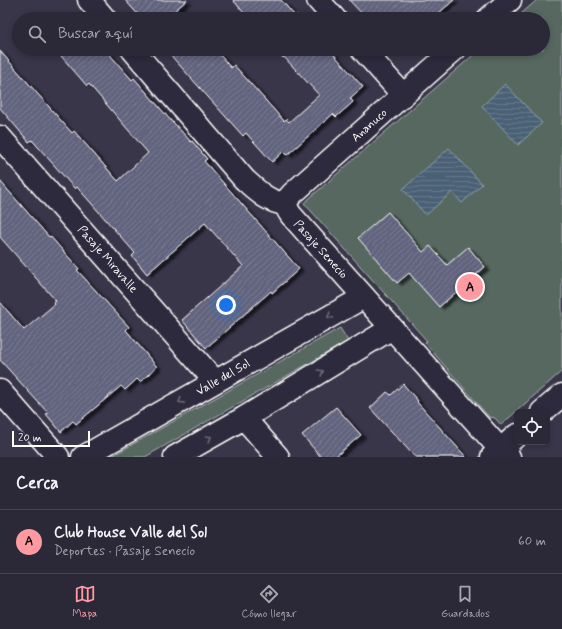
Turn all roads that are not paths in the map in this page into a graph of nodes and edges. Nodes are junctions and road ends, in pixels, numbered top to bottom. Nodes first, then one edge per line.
1 (89, 0) edge
2 (318, 0) edge
3 (510, 0) edge
4 (99, 12) edge
5 (329, 12) edge
6 (496, 12) edge
7 (138, 56) edge
8 (368, 56) edge
9 (447, 56) edge
10 (403, 95) junction
11 (0, 137) edge
12 (286, 204) junction
13 (364, 297) junction
14 (392, 328) junction
15 (215, 381) junction
16 (0, 391) edge
17 (562, 395) edge
18 (546, 409) edge
19 (244, 418) junction
20 (514, 438) edge
21 (500, 454) edge
22 (58, 457) edge
23 (83, 457) edge
24 (175, 457) edge
25 (278, 457) edge

1 - 4 street
2 - 5 street
3 - 6 street
7 - 12 street
8 - 10 street
9 - 10 street, Ananuco
10 - 12 street, Ananuco
11 - 15 street, Pasaje Miravalle
12 - 13 street, Pasaje Senecio
13 - 14 street, Pasaje Senecio
13 -> 15 street, Valle del Sol
19 -> 14 street
14 - 21 street, Pasaje Senecio
15 -> 23 street, Valle del Sol
16 - 22 street
17 - 18 street
24 -> 19 street
19 - 25 street
20 - 21 street

